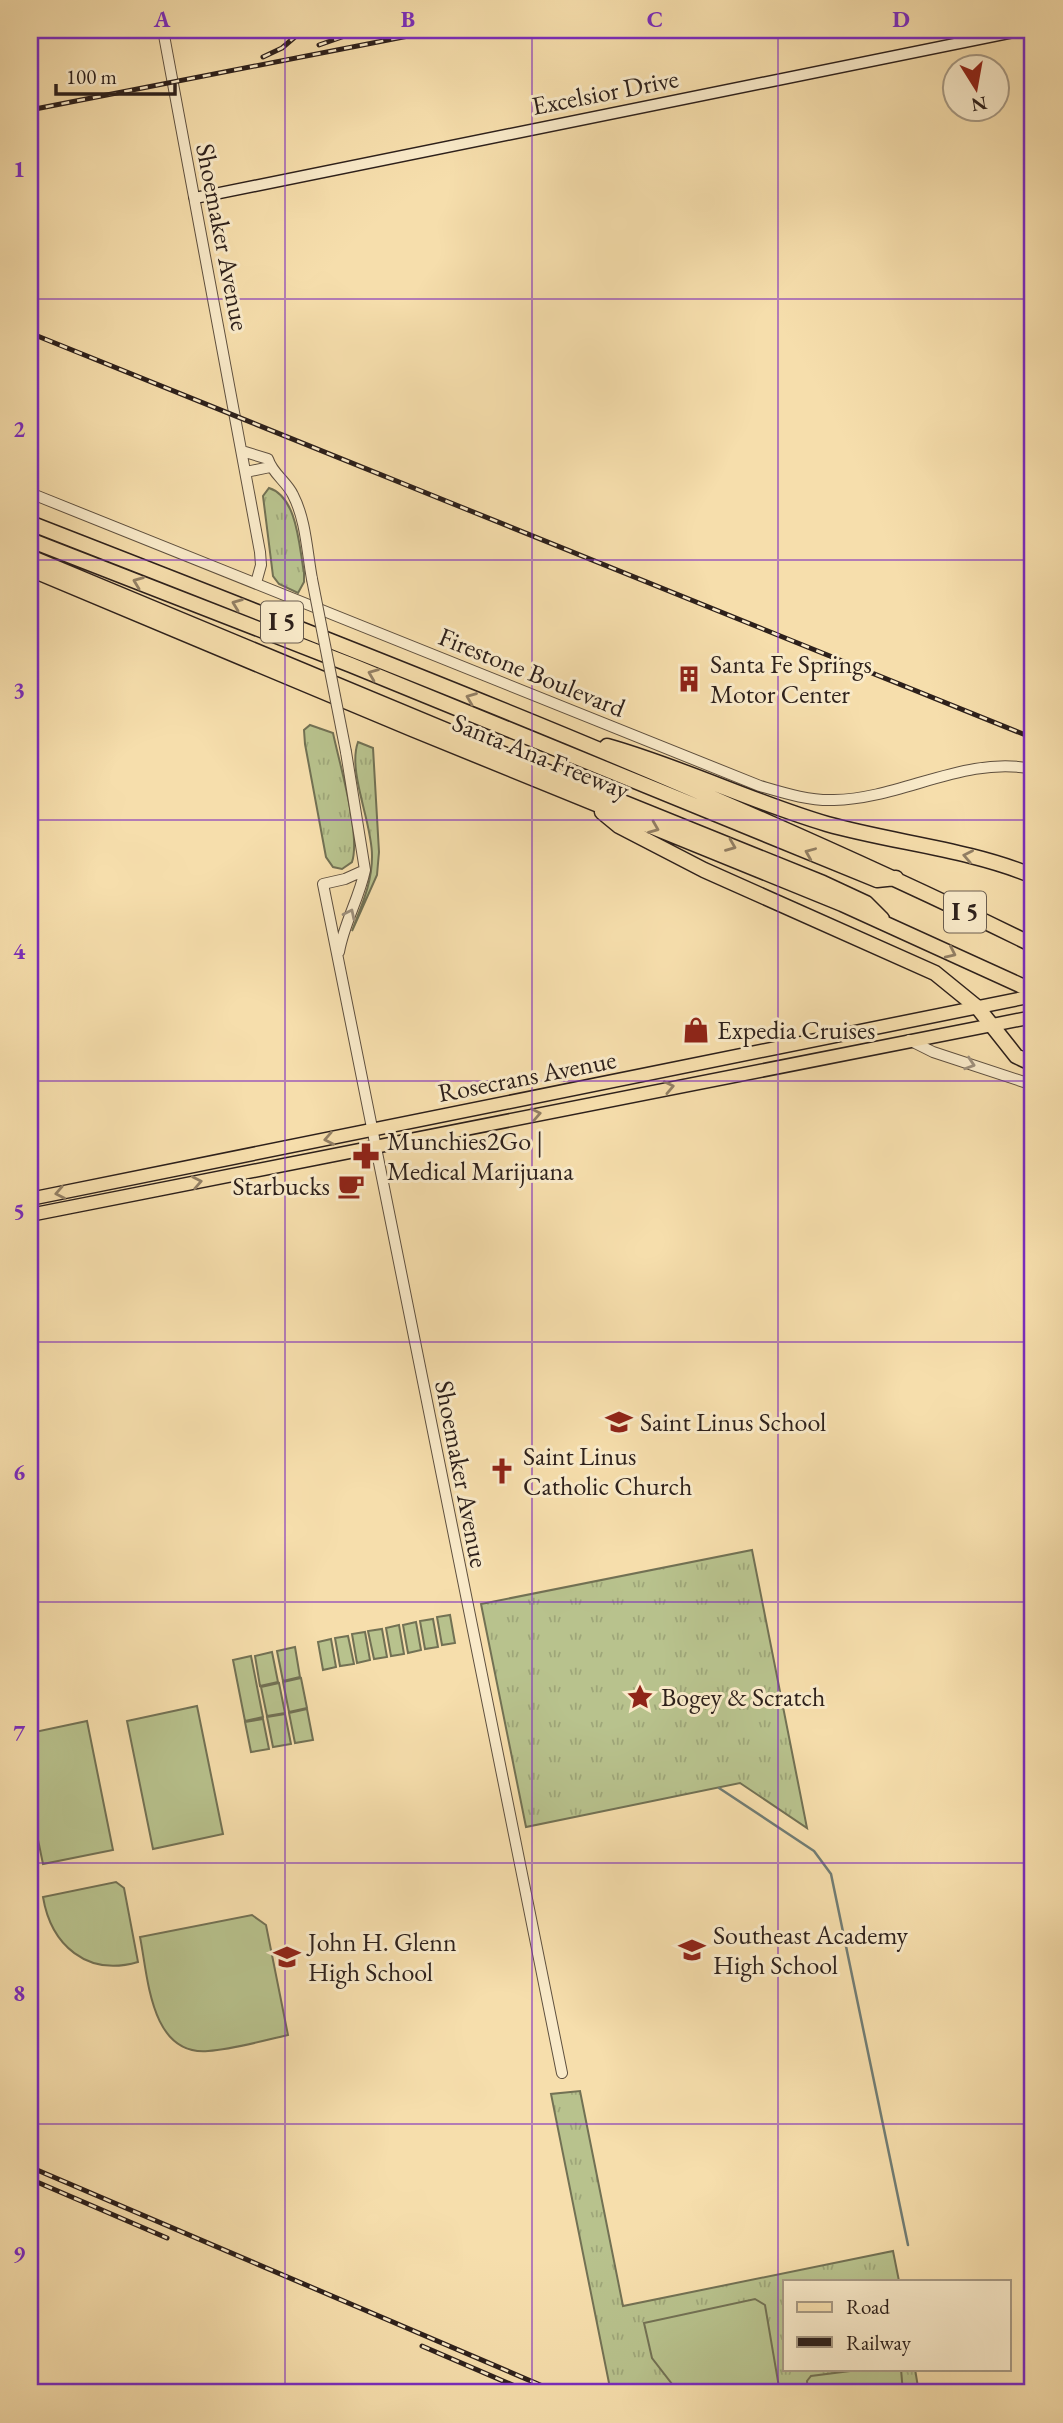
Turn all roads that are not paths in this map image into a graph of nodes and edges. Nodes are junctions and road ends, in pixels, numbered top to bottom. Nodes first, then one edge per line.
1 (163, 30) edge
2 (1024, 30) edge
3 (195, 198) junction
4 (242, 452) junction
5 (270, 467) junction
6 (246, 472) junction
7 (30, 493) edge
8 (30, 523) edge
9 (30, 540) edge
10 (30, 557) edge
11 (30, 569) edge
12 (256, 583) junction
13 (534, 724) junction
14 (1033, 769) edge
15 (590, 802) junction
16 (365, 870) junction
17 (1033, 876) edge
18 (898, 878) junction
19 (888, 925) junction
20 (1033, 945) edge
21 (338, 960) junction
22 (1029, 991) edge
23 (978, 1008) junction
24 (1033, 1017) edge
25 (993, 1025) junction
26 (909, 1040) junction
27 (794, 1045) junction
28 (753, 1053) junction
29 (718, 1060) junction
30 (798, 1061) junction
31 (1033, 1064) edge
32 (757, 1069) junction
33 (721, 1077) junction
34 (1033, 1085) edge
35 (372, 1130) junction
36 (375, 1146) junction
37 (254, 1154) junction
38 (255, 1170) junction
39 (30, 1199) edge
40 (30, 1216) edge
41 (562, 2073) dead end

1 - 3 street, Shoemaker Avenue
2 - 3 main road, Excelsior Drive
3 - 4 street, Shoemaker Avenue
4 - 5 street
4 - 6 street, Shoemaker Avenue
5 - 6 street
5 - 16 street, bridge
6 - 12 street, Shoemaker Avenue
7 - 12 street, Firestone Boulevard
13 -> 8 highway, Santa Ana Freeway / I 5
18 -> 9 highway
10 -> 19 highway
11 - 15 highway, Santa Ana Freeway / I 5
12 - 14 street, Firestone Boulevard
17 -> 13 highway
13 - 18 highway, Santa Ana Freeway / I 5
15 -> 19 highway, Santa Ana Freeway / I 5
15 - 23 highway
21 -> 16 street
16 - 21 street, Shoemaker Avenue
18 - 20 highway, Santa Ana Freeway / I 5
19 -> 22 highway, Santa Ana Freeway / I 5
21 - 35 street, Shoemaker Avenue
22 - 23 main road, Rosecrans Avenue
23 - 25 highway
23 - 27 main road, Rosecrans Avenue
24 - 25 main road, Rosecrans Avenue
25 - 26 main road, Rosecrans Avenue
25 - 31 highway
26 - 30 main road, Rosecrans Avenue
26 -> 34 street
27 - 28 main road, Rosecrans Avenue
27 - 30 main road
28 - 29 main road, Rosecrans Avenue
28 - 32 main road
29 - 33 main road
29 - 35 main road, Rosecrans Avenue
30 - 32 main road, Rosecrans Avenue
32 - 33 main road, Rosecrans Avenue
36 -> 33 main road, Rosecrans Avenue
35 - 36 street, Shoemaker Avenue
35 -> 37 main road, Rosecrans Avenue
36 - 38 main road, Rosecrans Avenue
36 - 41 street, Shoemaker Avenue
37 - 38 main road
37 -> 39 main road, Rosecrans Avenue
40 -> 38 main road, Rosecrans Avenue

